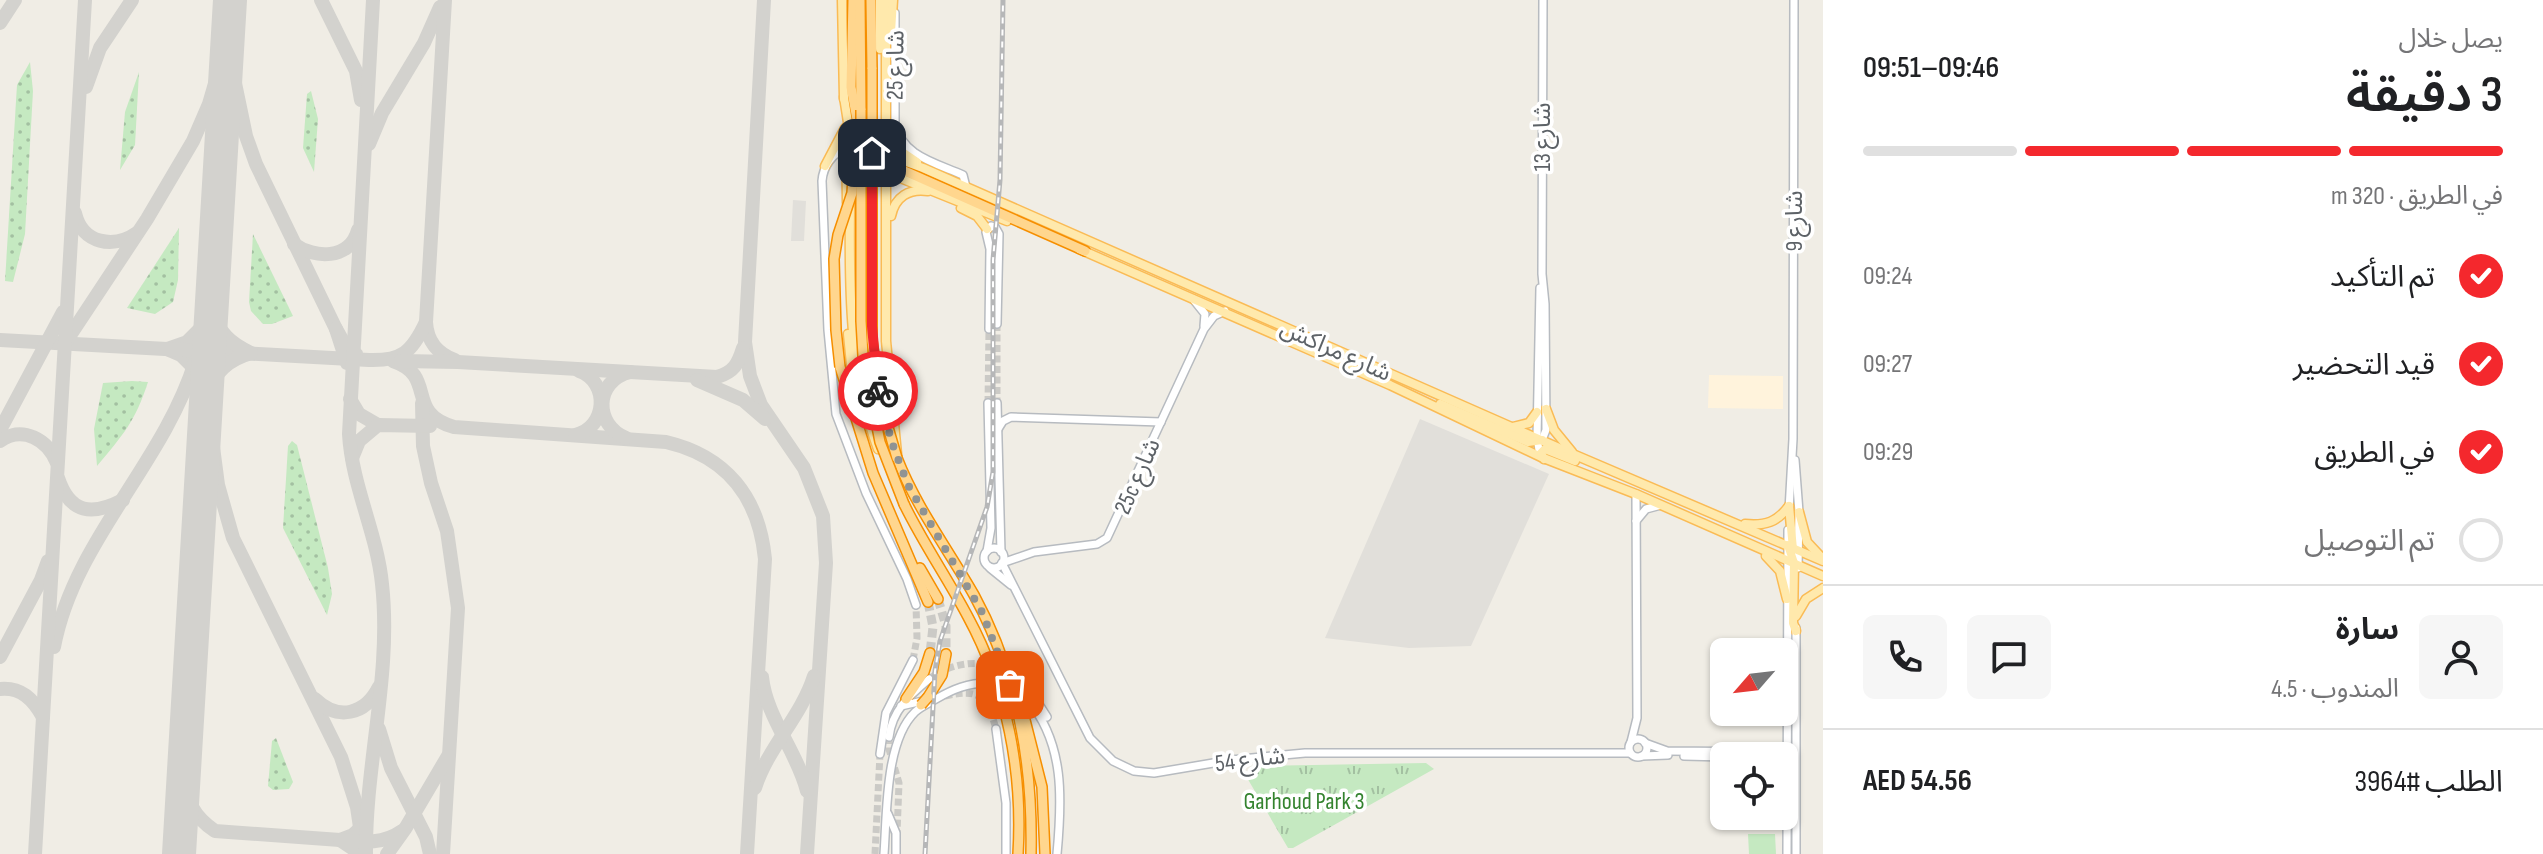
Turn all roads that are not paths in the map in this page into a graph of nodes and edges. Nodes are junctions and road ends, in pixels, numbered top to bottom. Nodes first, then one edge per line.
1 (842, 0) edge
2 (851, 0) edge
3 (860, 0) edge
4 (871, 0) edge
5 (880, 0) edge
6 (886, 0) edge
7 (894, 0) edge
8 (1543, 0) edge
9 (1794, 0) edge
10 (885, 60) junction
11 (884, 73) junction
12 (844, 97) junction
13 (861, 110) junction
14 (858, 125) tunnel mouth
15 (887, 125) junction
16 (845, 128) junction
17 (859, 152) junction
18 (883, 154) junction
19 (825, 166) junction
20 (878, 168) junction
21 (898, 168) tunnel mouth
22 (923, 168) junction
23 (887, 173) junction
24 (966, 187) junction
25 (946, 200) junction
26 (994, 216) junction
27 (849, 227) junction
28 (987, 229) joint
29 (887, 240) junction
30 (1085, 251) junction
31 (887, 293) junction
32 (1191, 297) junction
33 (1225, 311) junction
34 (852, 314) junction
35 (993, 326) tunnel mouth
36 (1204, 329) junction
37 (1426, 403) junction
38 (1542, 411) junction
39 (1142, 420) junction
40 (1161, 422) junction
41 (1513, 427) junction
42 (998, 429) junction
43 (1154, 438) junction
44 (1539, 440) junction
45 (1793, 442) junction
46 (863, 443) junction
47 (1575, 455) junction
48 (897, 458) junction
49 (1542, 458) junction
50 (1607, 469) junction
51 (1636, 494) junction
52 (904, 504) junction
53 (1662, 505) junction
54 (1789, 506) junction
55 (1799, 512) junction
56 (1635, 523) junction
57 (1735, 523) junction
58 (1724, 534) junction
59 (1756, 548) junction
60 (987, 551) junction
61 (1793, 555) junction
62 (1019, 556) junction
63 (1002, 558) junction
64 (1823, 562) edge
65 (990, 568) junction
66 (1823, 576) edge
67 (1012, 585) junction
68 (1823, 588) edge
69 (1787, 599) junction
70 (933, 600) tunnel mouth
71 (916, 605) tunnel mouth
72 (1796, 616) junction
73 (1796, 631) junction
74 (930, 653) tunnel mouth
75 (946, 654) tunnel mouth
76 (913, 660) tunnel mouth
77 (1006, 670) junction
78 (929, 679) tunnel mouth
79 (988, 683) tunnel mouth
80 (1031, 697) tunnel mouth
81 (904, 702) junction
82 (924, 703) junction
83 (1637, 718) junction
84 (891, 724) junction
85 (1787, 727) junction
86 (882, 729) junction
87 (996, 729) tunnel mouth
88 (889, 737) tunnel mouth
89 (1645, 742) junction
90 (1781, 742) edge
91 (1786, 742) edge
92 (1797, 742) edge
93 (1630, 746) junction
94 (1710, 751) edge
95 (880, 754) tunnel mouth
96 (1642, 756) junction
97 (1710, 757) edge
98 (887, 812) junction
99 (1787, 830) edge
100 (1796, 831) edge
101 (1057, 851) edge
102 (884, 854) edge
103 (896, 854) edge
104 (1006, 854) edge
105 (1018, 854) edge
106 (1031, 854) edge
107 (1045, 854) edge
108 (1791, 854) edge

1 - 12 main road
2 - 14 highway
3 - 13 highway
4 - 48 highway, bridge
5 - 11 main road
6 - 10 main road
7 - 10 main road
7 - 24 street, شارع 25
8 - 38 street, شارع 13
9 - 45 street, شارع 9
10 - 11 main road
11 - 15 main road
12 - 16 main road
12 - 17 main road
13 - 46 highway, bridge
13 - 52 highway, bridge
15 - 18 main road
15 - 22 main road
16 - 17 main road
16 - 19 main road
17 - 18 main road
17 - 19 street
17 - 20 main road
17 - 27 main road
17 - 27 main road
18 - 22 main road, شارع مراكش
18 - 23 main road
19 - 71 street
20 - 23 main road
20 - 31 main road
21 - 30 highway
22 - 24 main road, شارع مراكش
23 - 26 main road
23 - 29 main road
24 - 41 main road, شارع مراكش
25 - 26 main road
25 - 28 main road
25 - 29 main road
26 - 30 main road, شارع مراكش
27 - 34 main road
28 - 35 street
29 - 31 main road
30 - 32 main road, شارع مراكش
31 - 48 main road
32 - 33 main road, شارع مراكش
32 - 36 street
33 - 36 street, 25c شارع
33 - 37 main road, شارع مراكش
34 - 46 main road
34 - 52 main road
36 - 40 street, 25c شارع
37 - 44 main road
37 - 49 main road, شارع مراكش
38 - 41 main road
38 - 44 street, شارع 13
38 - 47 main road
39 - 40 street
39 - 42 street
39 - 43 street
40 - 43 street, 25c شارع
41 - 44 main road, شارع مراكش
42 - 60 street
42 - 63 street
43 - 62 street, 25c شارع
44 - 47 main road, شارع مراكش
44 - 49 street, شارع 13
45 - 54 street, شارع 9
45 - 55 street, شارع 9
46 - 70 highway
47 - 50 main road, شارع مراكش
48 - 77 highway
49 - 50 main road
49 - 51 main road, شارع مراكش
50 - 57 main road, شارع مراكش
51 - 53 main road, شارع مراكش
51 - 56 street
52 - 105 highway
53 - 56 street
53 - 58 main road, شارع مراكش
54 - 57 main road
54 - 61 main road
55 - 61 street, شارع 9
55 - 64 main road
56 - 83 street
57 - 61 main road, شارع مراكش
58 - 59 main road, شارع مراكش
58 - 61 main road
59 - 61 main road, شارع مراكش
59 - 69 main road
60 - 63 street
60 - 65 street
61 - 64 main road
61 - 66 main road, شارع مراكش
61 - 69 street
61 - 72 street
61 - 73 main road
62 - 63 street, 25c شارع
62 - 67 street
63 - 65 street
63 - 67 street, شارع 54
65 - 67 street, شارع 54
67 - 93 street, شارع 54
68 - 72 main road
69 - 85 street
72 - 73 street
73 - 92 street
74 - 81 highway
75 - 82 highway
76 - 86 street
77 - 106 highway
77 - 107 highway
78 - 81 street
79 - 82 street
80 - 101 street
81 - 82 street
81 - 84 street
82 - 98 street
83 - 89 street
83 - 93 street
84 - 86 street
84 - 88 street
85 - 90 street
85 - 91 street
86 - 95 street
87 - 104 street
89 - 93 street
89 - 94 street
89 - 96 street
93 - 96 street
96 - 97 street
98 - 102 street
98 - 103 street
99 - 108 street
100 - 108 street

